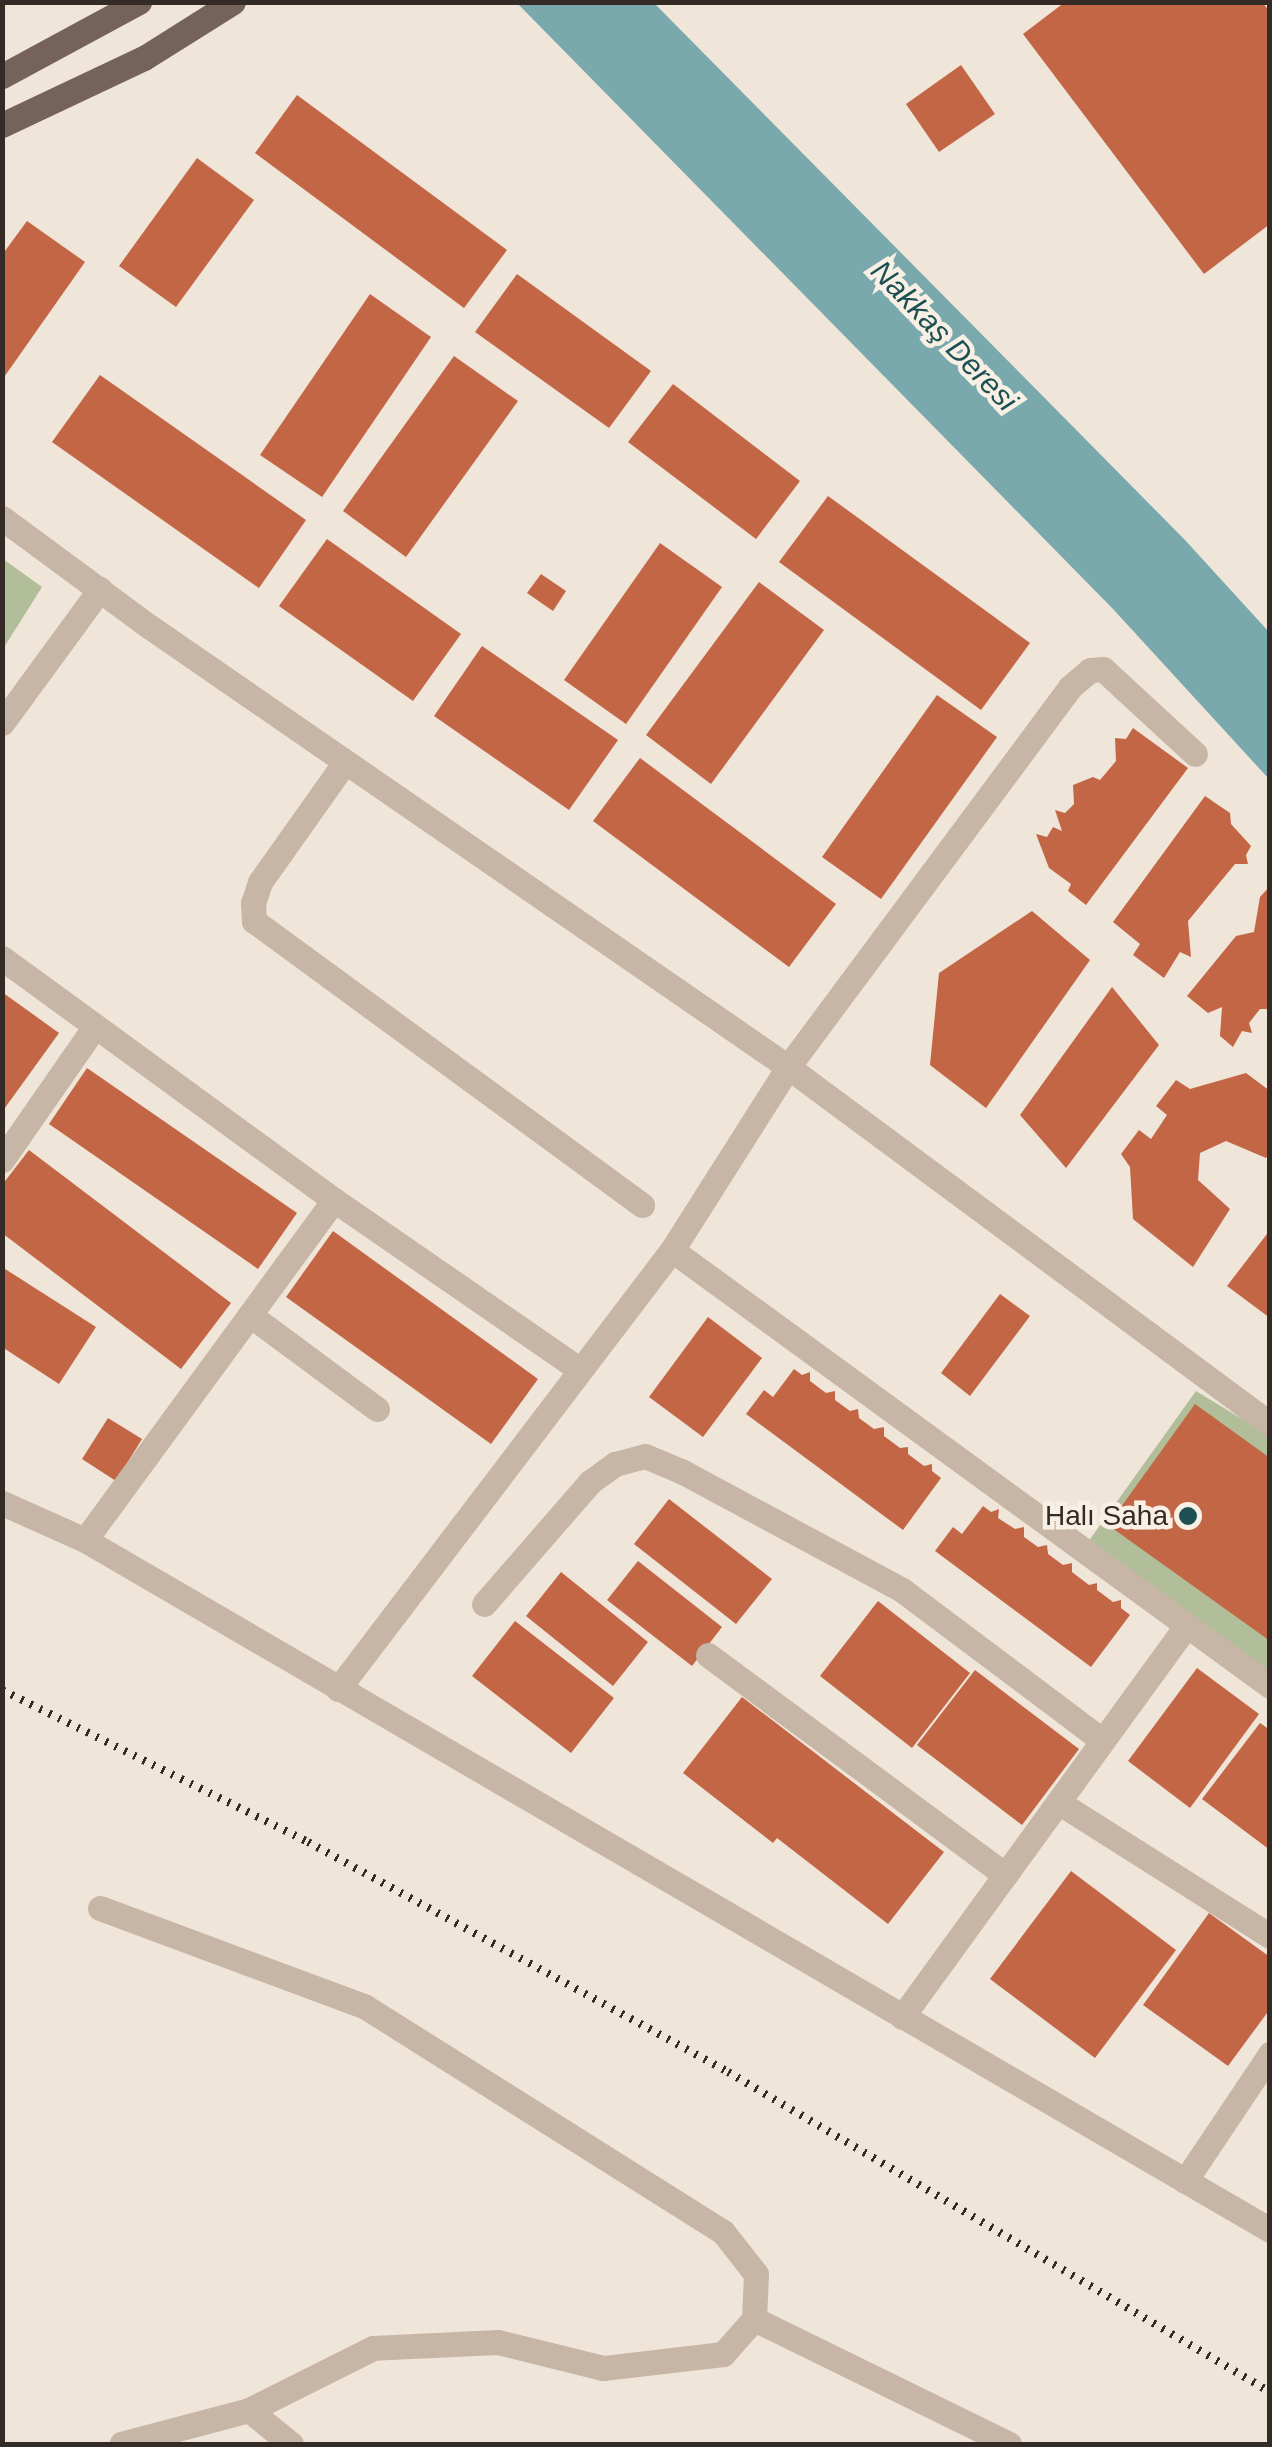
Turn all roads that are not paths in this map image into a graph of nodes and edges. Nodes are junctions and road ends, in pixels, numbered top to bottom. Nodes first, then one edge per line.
1 (140, 2) edge
2 (233, 2) edge
3 (2, 76) edge
4 (2, 125) edge
5 (2, 518) edge
6 (100, 589) junction
7 (2, 723) edge
8 (1195, 754) dead end
9 (345, 762) junction
10 (2, 958) edge
11 (94, 1026) junction
12 (788, 1067) junction
13 (2, 1160) edge
14 (334, 1200) junction
15 (642, 1205) dead end
16 (672, 1250) junction
17 (250, 1314) junction
18 (580, 1369) junction
19 (377, 1409) dead end
20 (1270, 1424) edge
21 (2, 1503) edge
22 (85, 1540) junction
23 (484, 1604) dead end
24 (1185, 1627) junction
25 (708, 1655) dead end
26 (1270, 1686) edge
27 (338, 1690) junction
28 (1103, 1741) junction
29 (1058, 1802) junction
30 (1005, 1875) junction
31 (100, 1908) dead end
32 (1270, 1936) edge
33 (902, 2017) junction
34 (1270, 2054) edge
35 (1185, 2182) junction
36 (1270, 2230) edge
37 (754, 2319) junction
38 (249, 2410) junction
39 (121, 2444) edge
40 (291, 2444) edge
41 (1009, 2444) edge

1 - 3 main road
2 - 4 main road
5 - 6 street
6 - 7 street
6 - 9 street
8 - 12 street
9 - 12 street
9 - 15 street
10 - 11 street
11 - 13 street
11 - 14 street
12 - 16 street
12 - 20 street
14 - 17 street
14 - 18 street
16 - 18 street
16 - 24 street
17 - 19 street
17 - 22 street
18 - 27 street
21 - 22 street
22 - 27 street
23 - 28 street
24 - 26 street
24 - 28 street
25 - 30 street
27 - 33 street
28 - 29 street
29 - 30 street
29 - 32 street
30 - 33 street
31 - 37 street
33 - 35 street
34 - 35 street
35 - 36 street
37 - 38 street
37 - 41 street
38 - 39 street
38 - 40 street

